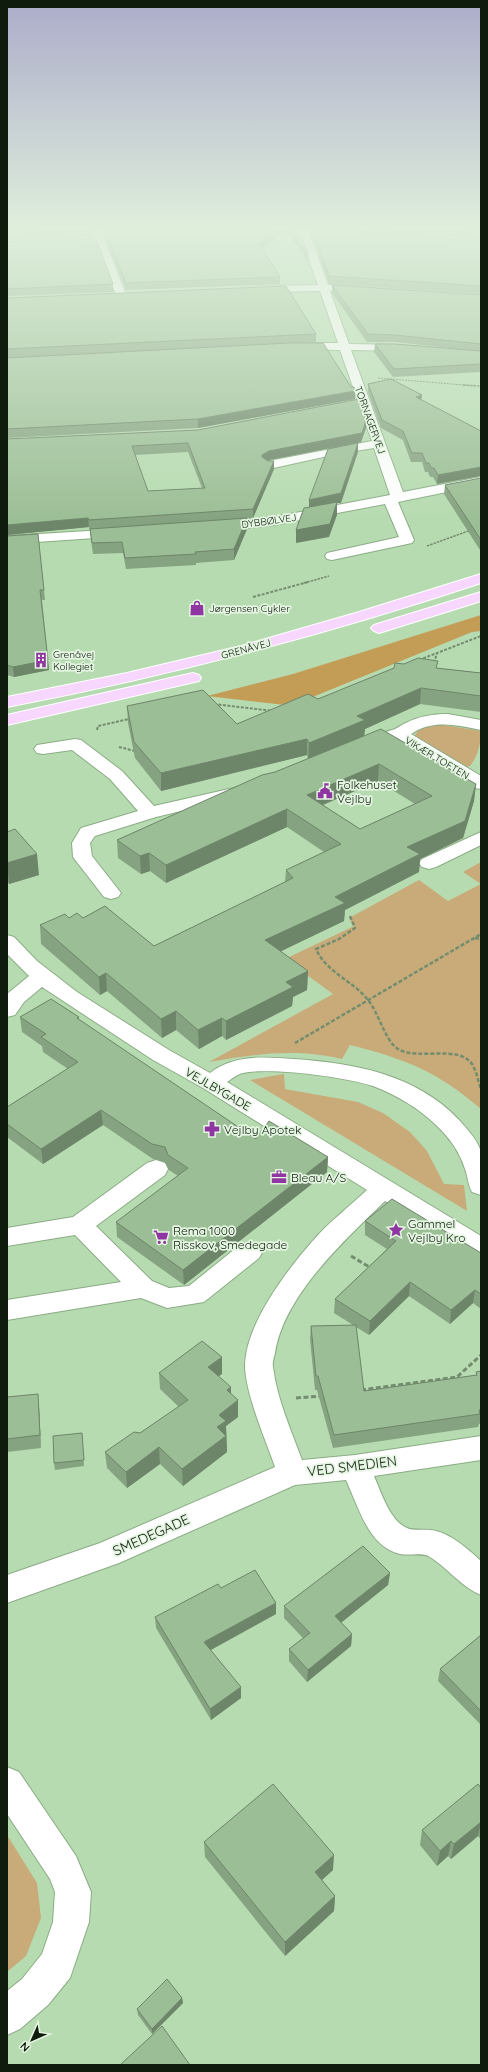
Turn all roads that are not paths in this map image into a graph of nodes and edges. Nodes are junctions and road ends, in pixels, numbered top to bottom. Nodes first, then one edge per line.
1 (337, 327) edge
2 (343, 346) junction
3 (281, 347) edge
4 (419, 349) edge
5 (379, 444) junction
6 (270, 465) edge
7 (481, 481) edge
8 (394, 498) junction
9 (202, 528) edge
10 (132, 533) edge
11 (7, 540) edge
12 (332, 556) dead end
13 (481, 578) edge
14 (481, 596) edge
15 (362, 633) dead end
16 (272, 658) dead end
17 (250, 664) dead end
18 (206, 676) dead end
19 (7, 702) edge
20 (7, 720) edge
21 (481, 725) edge
22 (399, 734) junction
23 (43, 749) dead end
24 (350, 750) edge
25 (480, 778) edge
26 (254, 788) edge
27 (150, 813) junction
28 (481, 838) edge
29 (429, 863) dead end
30 (111, 894) dead end
31 (7, 941) edge
32 (41, 977) junction
33 (7, 1010) edge
34 (211, 1083) junction
35 (156, 1169) dead end
36 (481, 1186) edge
37 (383, 1189) junction
38 (80, 1225) junction
39 (7, 1237) edge
40 (478, 1241) edge
41 (250, 1251) dead end
42 (143, 1288) junction
43 (7, 1310) edge
44 (481, 1448) edge
45 (355, 1466) junction
46 (292, 1473) junction
47 (481, 1580) edge
48 (7, 1589) edge
49 (7, 1784) edge
50 (7, 2016) edge

1 - 2 street, TORNAGERVEJ
2 - 3 street
2 - 4 street
2 - 5 street, TORNAGERVEJ
5 - 6 street
5 - 8 street, TORNAGERVEJ
7 - 8 street, DYBBØLVEJ
8 - 9 street, DYBBØLVEJ
8 - 12 street, TORNAGERVEJ
10 - 11 street
13 - 19 main road, GRENÅVEJ
14 - 15 main road
16 - 17 main road, GRENÅVEJ
18 - 20 main road
21 - 22 street, VIKÆR TOFTEN
22 - 24 street, VIKÆR TOFTEN
22 - 25 street, VIKÆR TOFTEN
23 - 27 street
26 - 27 street
27 - 30 street
28 - 29 street
31 - 32 street, VEJLBYGADE
32 - 33 street
32 - 34 street, VEJLBYGADE
34 - 36 street
34 - 37 street, VEJLBYGADE
35 - 38 street
37 - 40 street, VEJLBYGADE
37 - 46 street, VED SMEDIEN
38 - 39 street
38 - 42 street
41 - 42 street
42 - 43 street
44 - 45 street, VED SMEDIEN
45 - 46 street, VED SMEDIEN
45 - 47 street
46 - 48 street, SMEDEGADE
49 - 50 street

